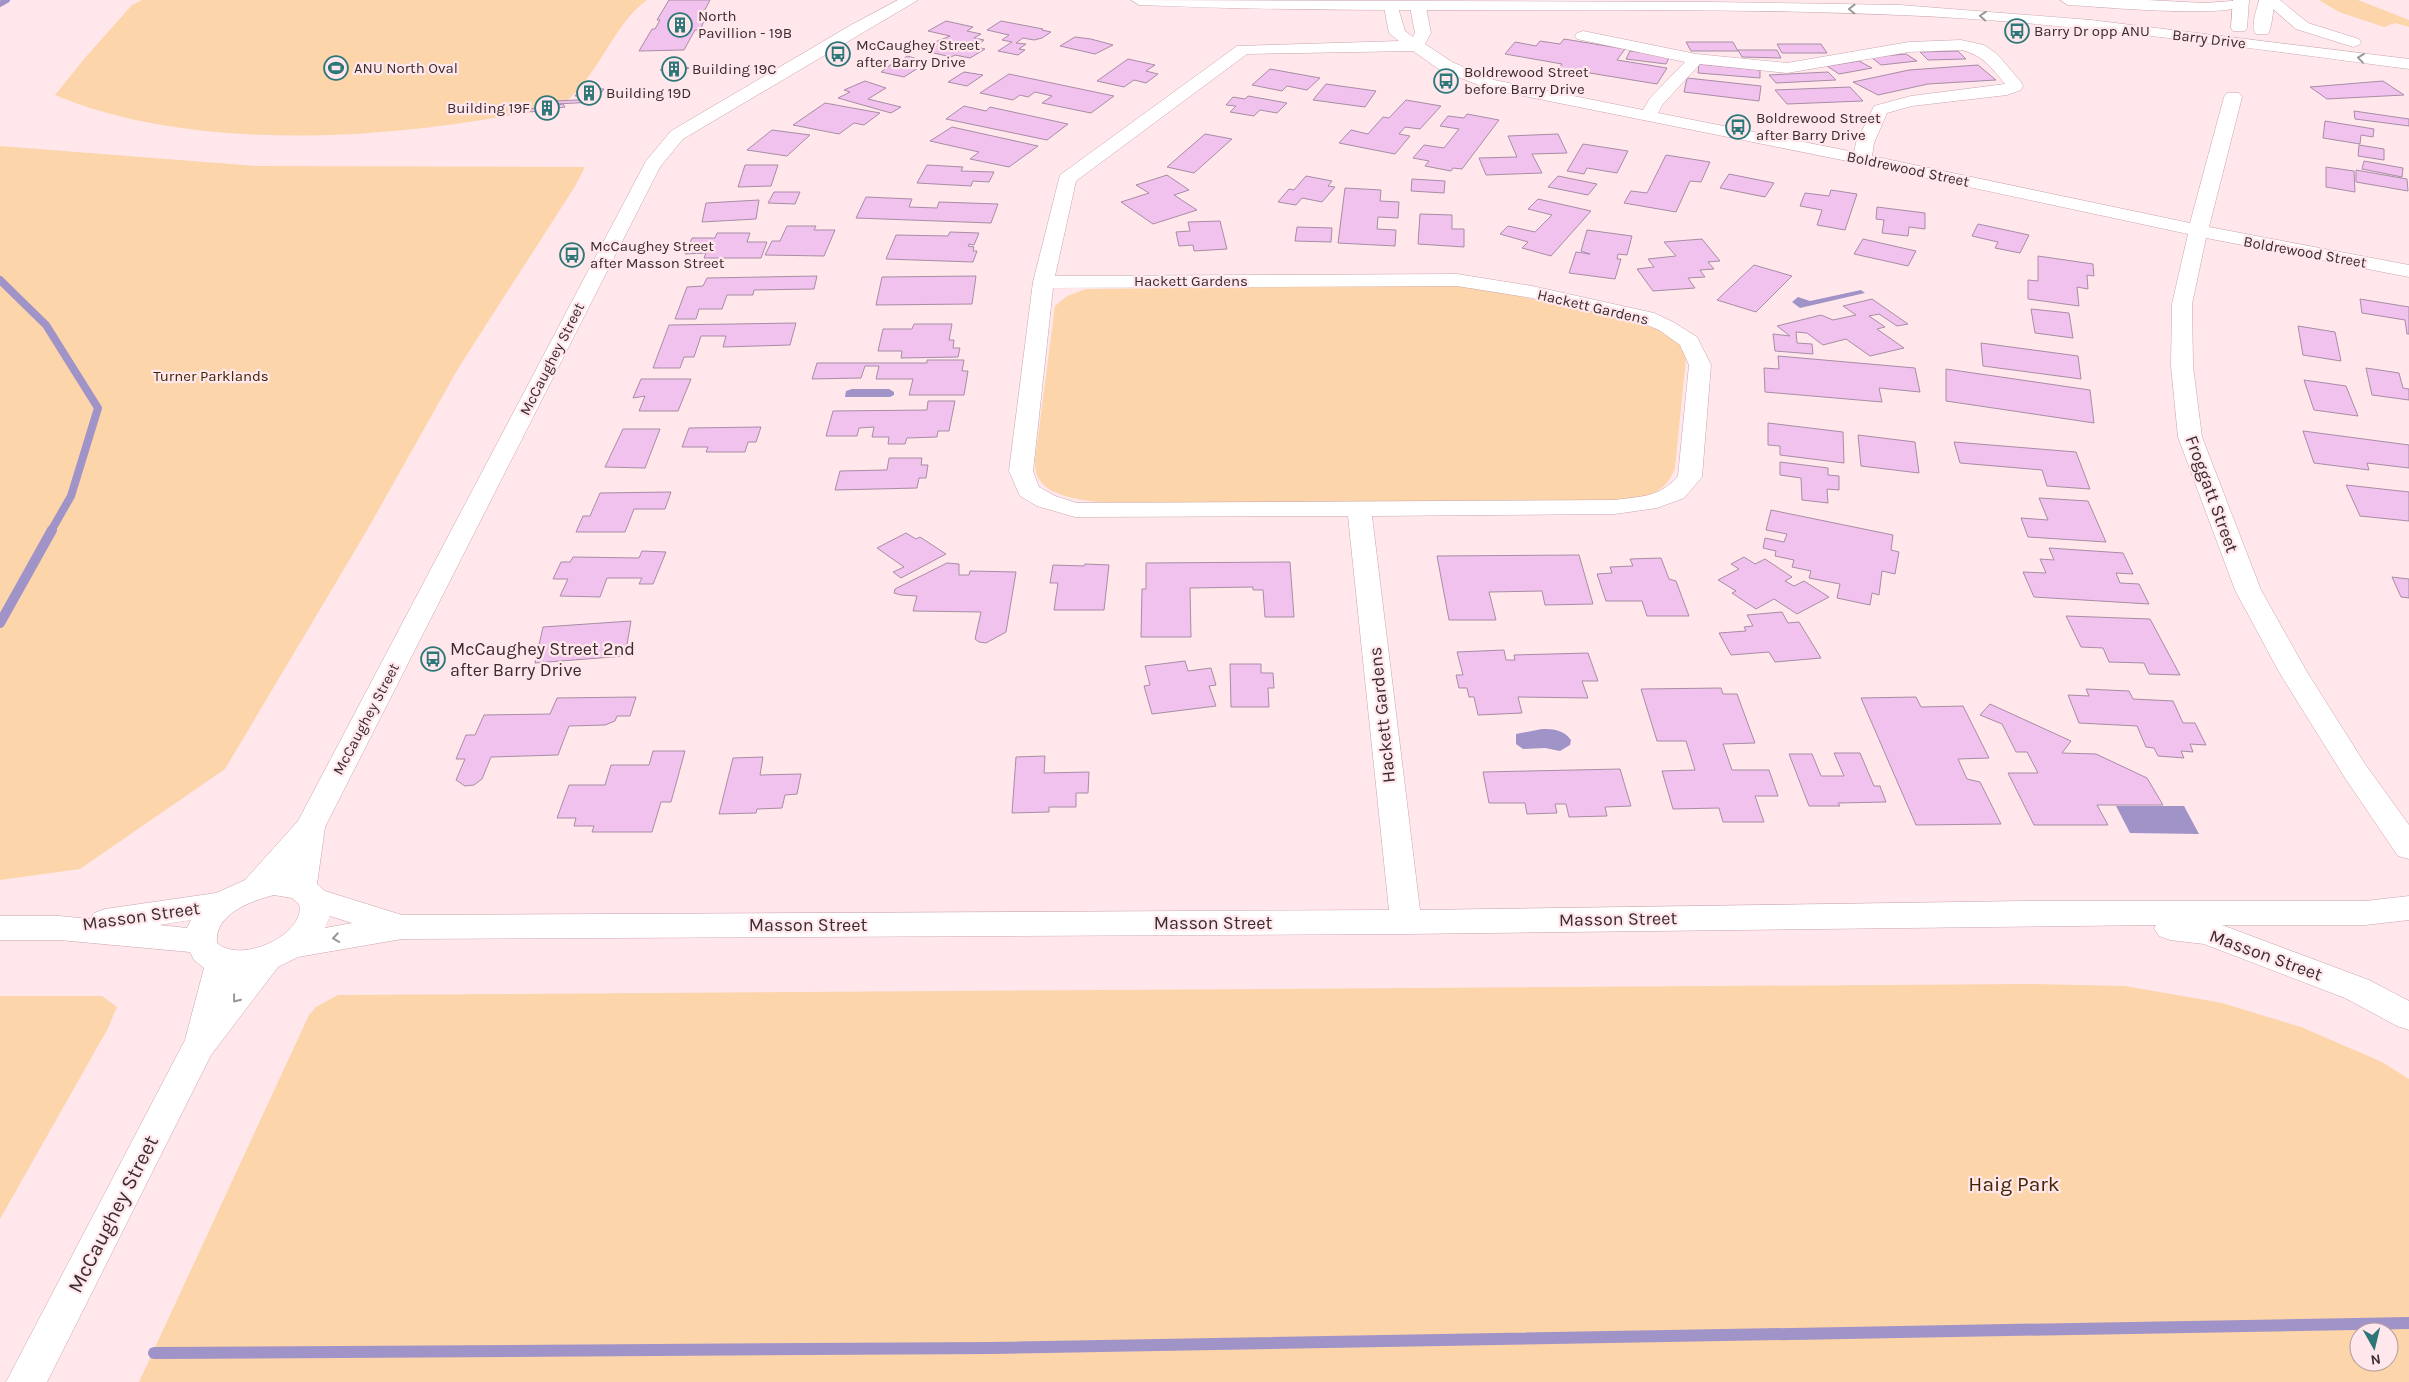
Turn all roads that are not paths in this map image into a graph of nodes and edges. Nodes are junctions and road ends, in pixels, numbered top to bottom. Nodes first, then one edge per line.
1 (886, 0) edge
2 (910, 0) edge
3 (1139, 0) edge
4 (1916, 0) edge
5 (1954, 0) edge
6 (2068, 0) edge
7 (2269, 0) edge
8 (2241, 1) edge
9 (1393, 4) edge
10 (1414, 4) edge
11 (876, 18) junction
12 (2238, 35) junction
13 (1583, 36) dead end
14 (2263, 38) junction
15 (2353, 42) junction
16 (1416, 46) junction
17 (2409, 48) edge
18 (1696, 58) junction
19 (2409, 64) edge
20 (2232, 97) dead end
21 (1648, 116) junction
22 (1862, 159) junction
23 (2198, 231) junction
24 (2409, 271) edge
25 (1043, 282) junction
26 (1359, 508) junction
27 (310, 827) junction
28 (2409, 848) edge
29 (257, 887) junction
30 (307, 893) junction
31 (223, 904) junction
32 (2409, 908) edge
33 (2024, 913) junction
34 (1406, 922) junction
35 (402, 927) junction
36 (0, 928) edge
37 (59, 928) junction
38 (295, 944) junction
39 (211, 952) junction
40 (266, 960) junction
41 (2409, 1017) edge
42 (199, 1046) junction
43 (26, 1382) edge

1 - 11 street
2 - 11 street, McCaughey Street
3 - 9 street, Barry Drive
4 - 5 street, Barry Drive
5 - 12 street, Barry Drive
6 - 8 street
7 - 14 street
7 - 15 street
8 - 12 street
9 - 10 street, Barry Drive
9 - 16 street, Boldrewood Street
12 -> 10 street, Barry Drive
10 - 16 street
11 - 27 street, McCaughey Street
12 - 14 street, Barry Drive
13 - 18 street
14 - 15 street, Barry Drive
19 -> 14 street, Barry Drive
15 - 17 street, Barry Drive
16 - 21 street, Boldrewood Street
16 - 25 street, Hackett Gardens
18 - 21 street
18 - 22 street
20 - 23 street, Froggatt Street
21 - 22 street, Boldrewood Street
22 - 23 street, Boldrewood Street
23 - 24 street, Boldrewood Street
23 - 28 street, Froggatt Street
25 - 26 street, Hackett Gardens
25 - 26 street, Hackett Gardens
26 - 34 street, Hackett Gardens
27 - 29 street, McCaughey Street
27 - 30 street, McCaughey Street
29 - 30 street
29 - 31 street
30 - 35 street, Masson Street
30 - 38 street
31 - 37 street, Masson Street
31 - 39 street
32 - 33 street, Masson Street
33 - 34 street, Masson Street
33 - 41 street, Masson Street
34 - 35 street, Masson Street
35 -> 38 street, Masson Street
36 - 37 street, Masson Street
37 - 39 street, Masson Street
38 - 40 street
39 - 40 street
39 - 42 street, McCaughey Street
40 -> 42 street, McCaughey Street
42 - 43 street, McCaughey Street

